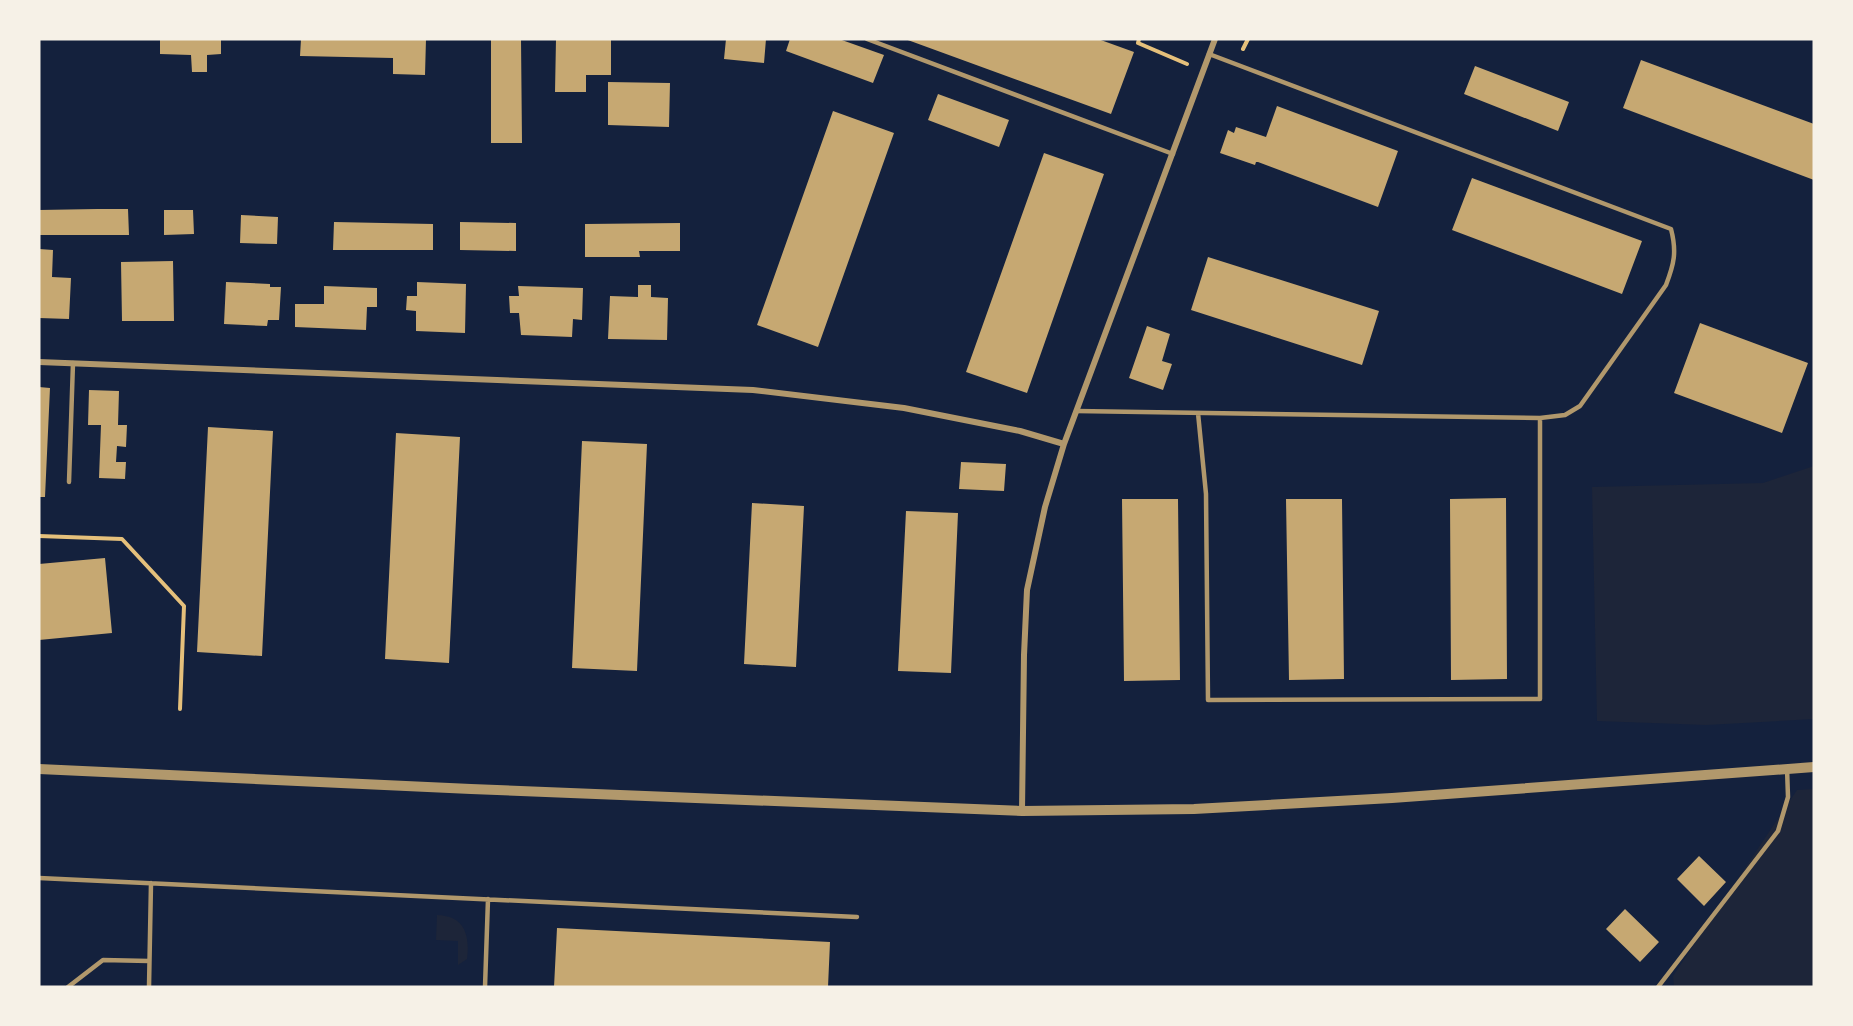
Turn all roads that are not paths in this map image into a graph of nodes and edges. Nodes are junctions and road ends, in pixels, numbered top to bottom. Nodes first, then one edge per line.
1 (867, 39) edge
2 (1215, 39) edge
3 (1209, 54) junction
4 (1173, 154) junction
5 (39, 362) edge
6 (73, 363) junction
7 (1076, 411) junction
8 (1198, 413) junction
9 (1540, 418) junction
10 (1064, 444) junction
11 (69, 482) dead end
12 (1814, 766) edge
13 (1787, 768) junction
14 (39, 769) edge
15 (1022, 811) junction
16 (39, 878) edge
17 (151, 883) junction
18 (488, 899) junction
19 (857, 917) dead end
20 (149, 961) junction
21 (68, 987) edge
22 (149, 987) edge
23 (485, 987) edge
24 (1658, 987) edge

1 - 4 lane
2 - 3 street
3 - 4 street
3 - 9 lane
4 - 7 street
5 - 6 street
6 - 10 street
6 - 11 lane
7 - 8 lane
7 - 10 street
8 - 9 lane
8 - 9 lane
10 - 15 street
12 - 13 street
13 - 15 street
13 - 24 lane
14 - 15 street
16 - 17 lane
17 - 18 lane
17 - 20 lane
18 - 19 lane
18 - 23 lane
20 - 21 lane
20 - 22 lane

